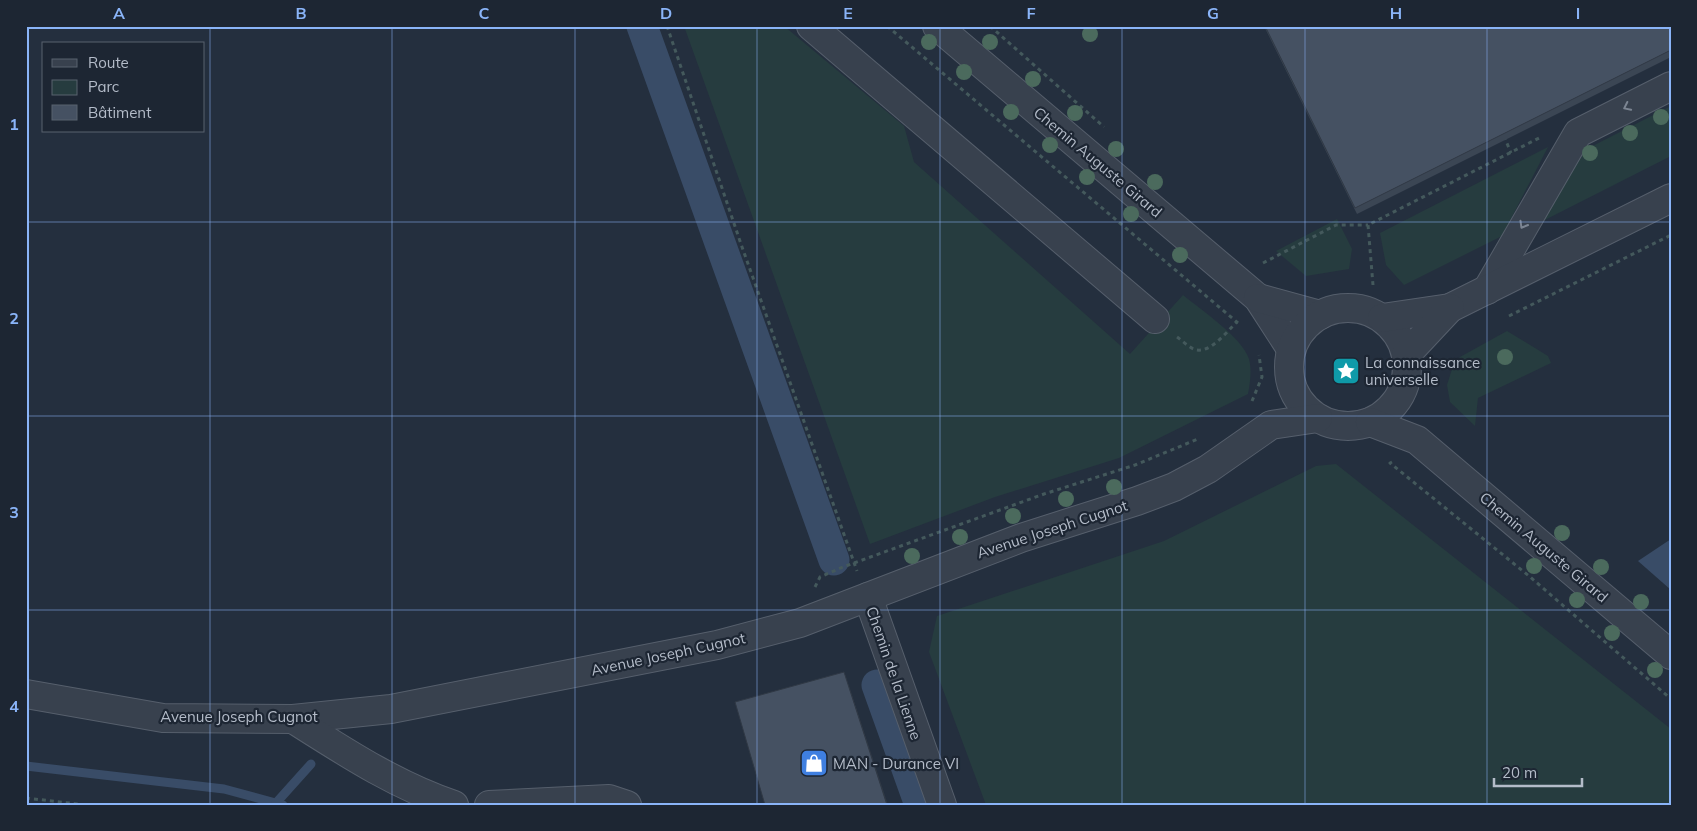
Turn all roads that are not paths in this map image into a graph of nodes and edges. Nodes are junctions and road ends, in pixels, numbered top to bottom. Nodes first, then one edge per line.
1 (810, 26) edge
2 (937, 26) edge
3 (1671, 86) edge
4 (1671, 198) edge
5 (1486, 290) junction
6 (1258, 298) junction
7 (1450, 308) junction
8 (1320, 315) junction
9 (1382, 318) junction
10 (1155, 319) road end
11 (1291, 349) junction
12 (1406, 355) junction
13 (1290, 377) junction
14 (1400, 394) junction
15 (1318, 418) junction
16 (1370, 422) junction
17 (1271, 426) junction
18 (1417, 440) junction
19 (868, 597) junction
20 (1671, 655) edge
21 (26, 694) edge
22 (293, 719) junction
23 (454, 805) edge
24 (489, 805) edge
25 (627, 805) edge
26 (942, 805) edge

1 - 10 street
2 - 6 street, Chemin Auguste Girard
3 -> 5 street
4 - 5 street
5 - 7 street
6 - 8 street, Chemin Auguste Girard
6 - 11 street, Chemin Auguste Girard
7 - 9 street
7 - 12 street
8 - 9 street
8 - 11 street
9 - 12 street
11 - 13 street
12 - 14 street
13 - 15 street
13 - 17 street
14 - 16 street
14 - 18 street, Chemin Auguste Girard
15 - 16 street
15 - 17 street, Avenue Joseph Cugnot
16 - 18 street, Chemin Auguste Girard
17 - 19 street, Avenue Joseph Cugnot
18 - 20 street, Chemin Auguste Girard
19 - 22 street, Avenue Joseph Cugnot
19 - 26 street, Chemin de la Lienne
21 - 22 street, Avenue Joseph Cugnot
22 - 23 street
24 - 25 street

